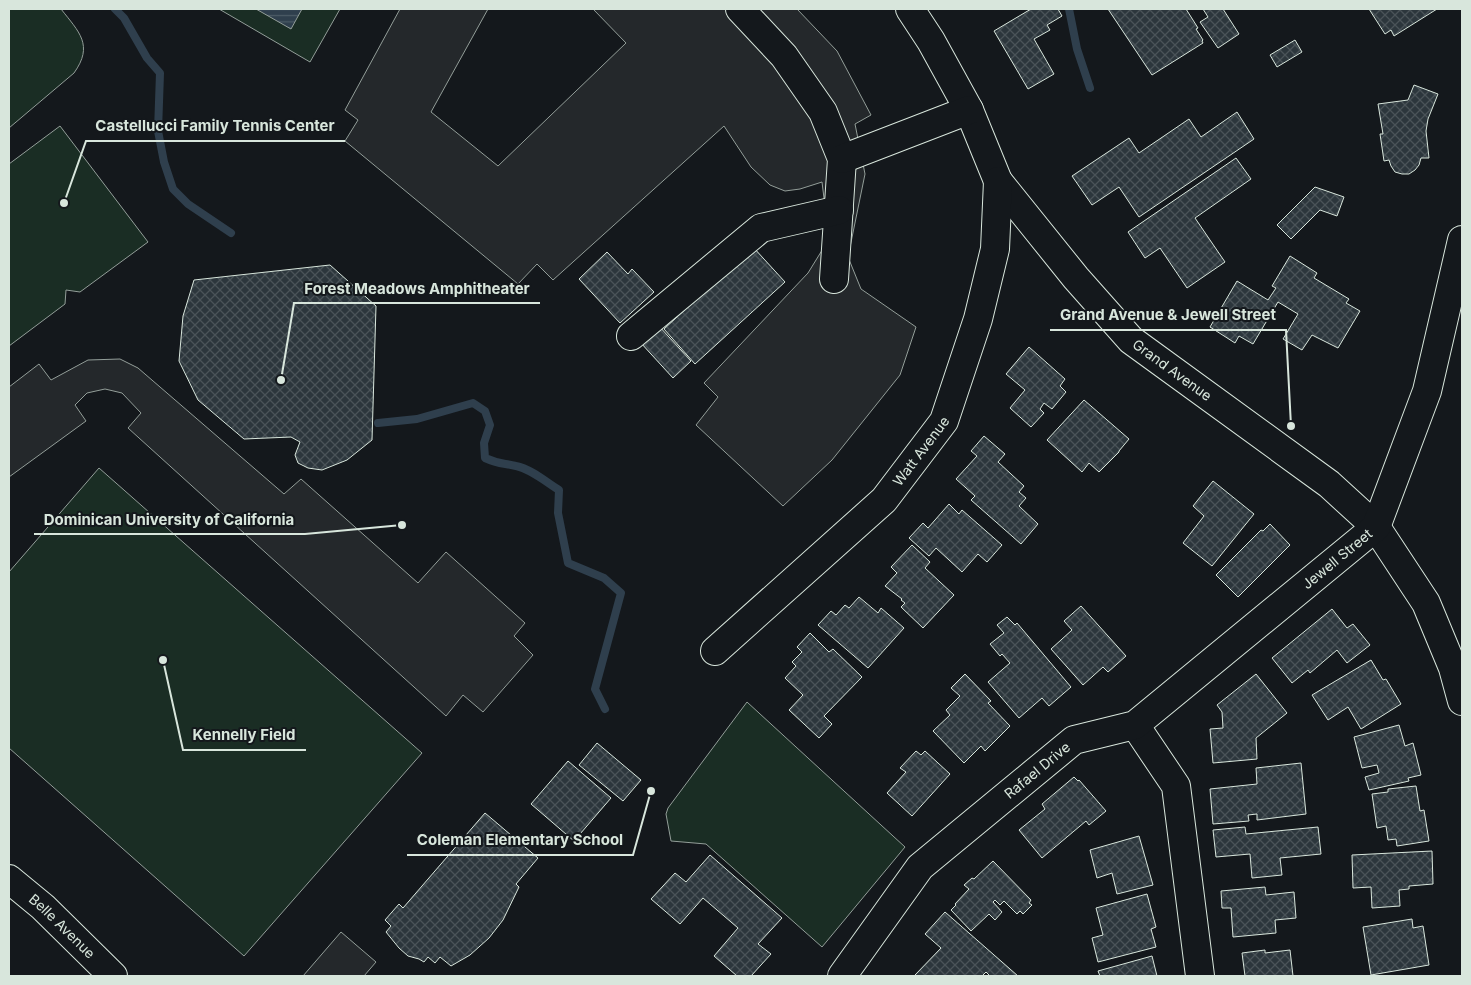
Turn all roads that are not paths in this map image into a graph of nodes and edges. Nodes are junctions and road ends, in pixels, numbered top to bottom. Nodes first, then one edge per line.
1 (740, 9) edge
2 (910, 9) edge
3 (969, 110) junction
4 (842, 159) junction
5 (998, 181) junction
6 (839, 210) junction
7 (1462, 240) edge
8 (834, 279) dead end
9 (631, 336) dead end
10 (1376, 527) junction
11 (715, 651) dead end
12 (1458, 665) edge
13 (1462, 701) edge
14 (1134, 724) junction
15 (9, 879) edge
16 (114, 976) edge
17 (842, 976) edge
18 (1200, 976) edge

1 - 4 street
2 - 3 street, Grand Avenue
3 - 4 street
3 - 5 street, Grand Avenue
4 - 6 street
5 - 10 street, Grand Avenue
5 - 11 street, Watt Avenue
6 - 8 street
6 - 9 street
7 - 10 street, Jewell Street
10 - 12 street, Grand Avenue
10 - 14 street, Jewell Street
12 - 13 street, Grand Avenue
14 - 17 street, Rafael Drive
14 - 18 street
15 - 16 street, Belle Avenue

